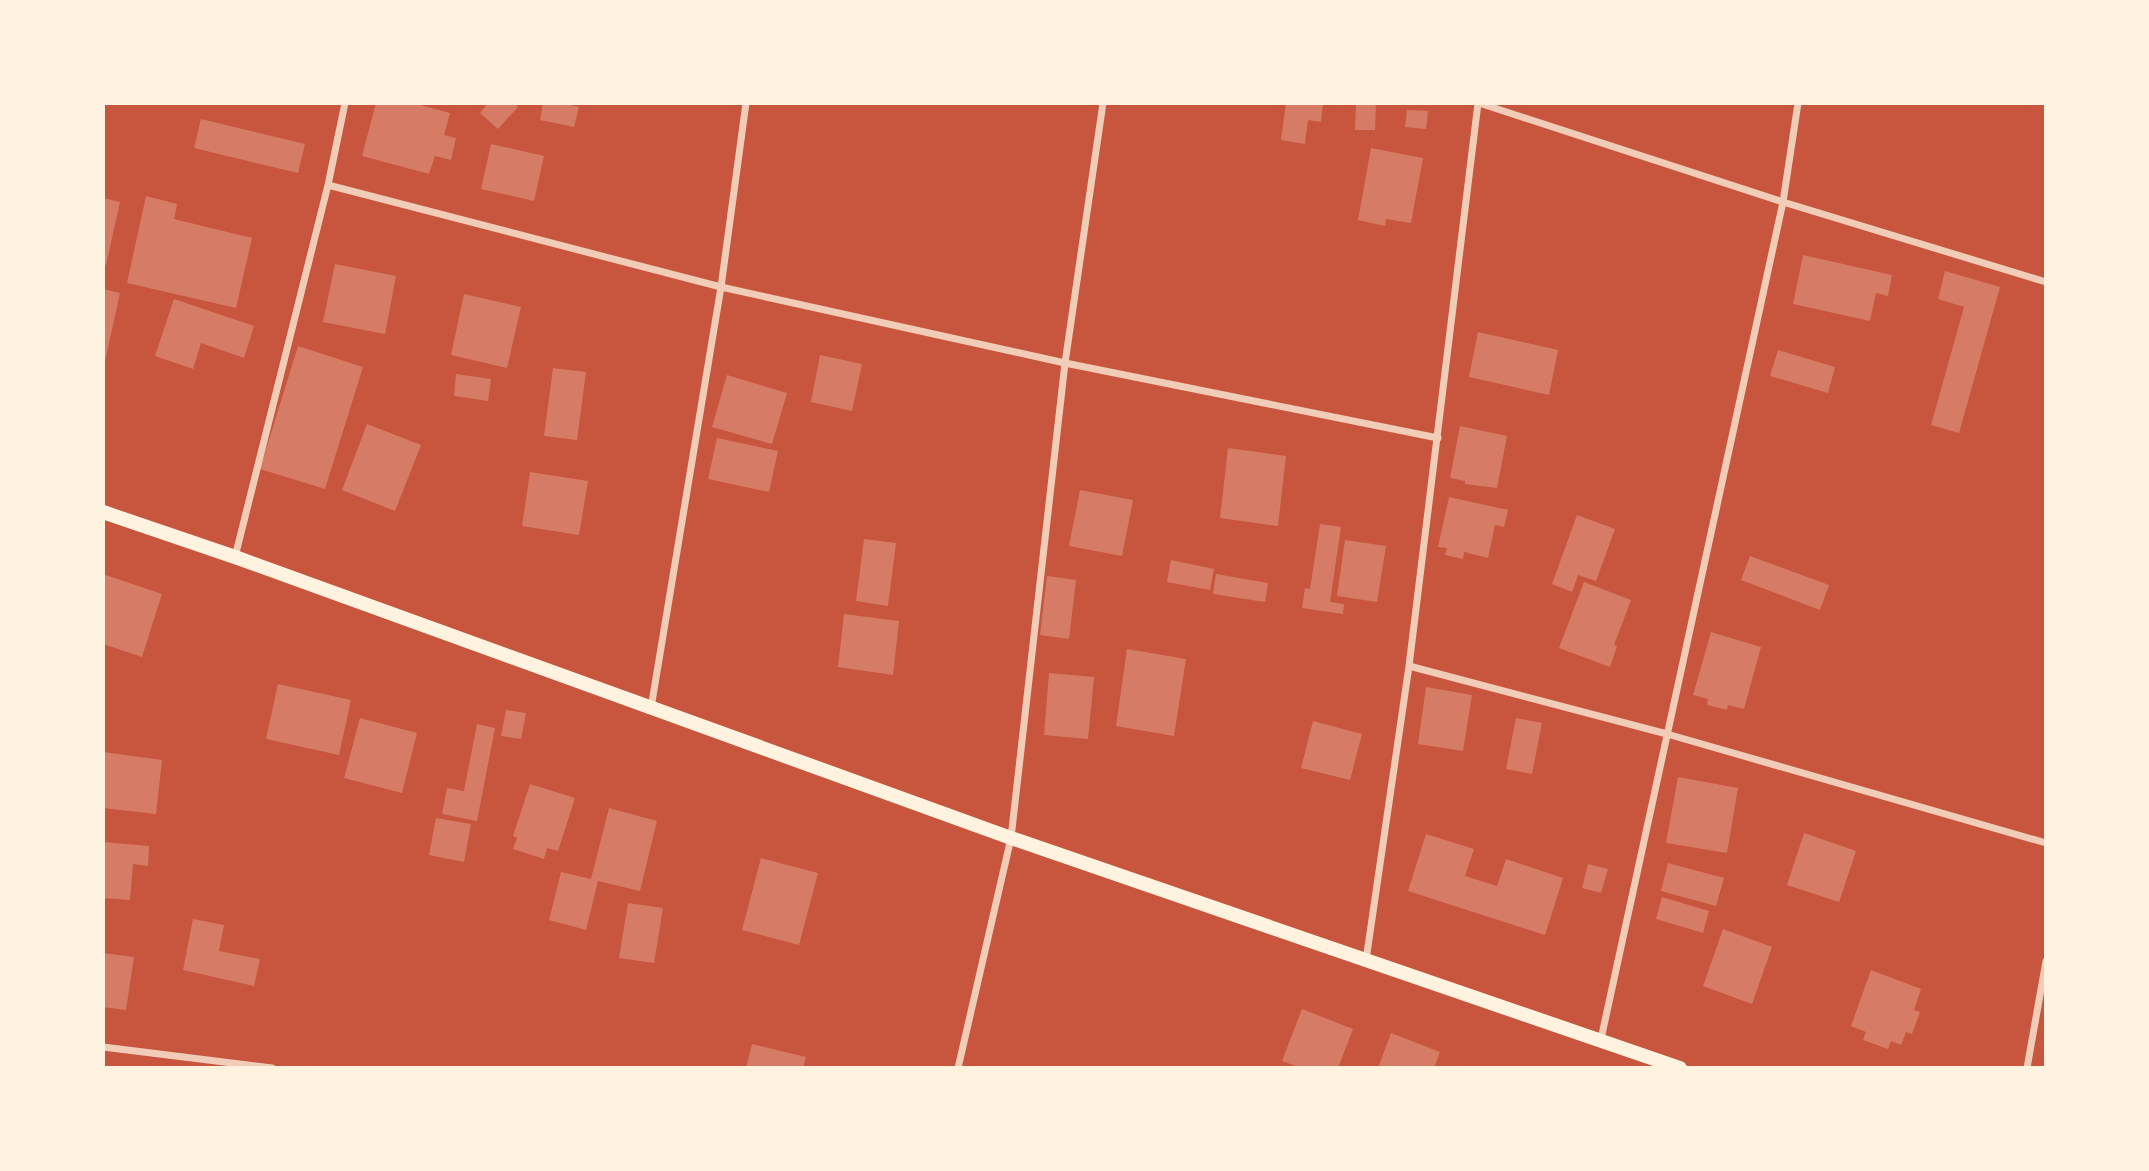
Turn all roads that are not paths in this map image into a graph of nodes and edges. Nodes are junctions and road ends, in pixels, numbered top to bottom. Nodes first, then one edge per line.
1 (345, 103) edge
2 (746, 103) edge
3 (1103, 103) edge
4 (1478, 103) edge
5 (1798, 103) edge
6 (328, 185) junction
7 (1783, 202) junction
8 (2046, 282) edge
9 (721, 287) junction
10 (1065, 363) junction
11 (1438, 438) junction
12 (103, 512) edge
13 (235, 557) junction
14 (1409, 666) junction
15 (651, 709) junction
16 (1667, 734) junction
17 (1010, 838) junction
18 (2046, 843) edge
19 (1366, 961) junction
20 (2046, 961) edge
21 (1601, 1039) junction
22 (103, 1047) edge
23 (1649, 1062) edge
24 (272, 1068) edge
25 (958, 1068) edge
26 (1680, 1068) edge
27 (2027, 1068) edge

1 - 6 street
2 - 9 street
3 - 10 street
4 - 7 street
4 - 11 street
5 - 7 street
6 - 9 street
6 - 13 street
7 - 8 street
7 - 16 street
9 - 10 street
9 - 15 street
10 - 11 street
10 - 17 street
11 - 14 street
12 - 13 main road
13 - 15 main road
14 - 16 street
14 - 19 street
15 - 17 main road
16 - 18 street
16 - 21 street
17 - 19 main road
17 - 25 street
19 - 21 main road
20 - 27 street
21 - 23 main road
22 - 24 street
23 - 26 main road

